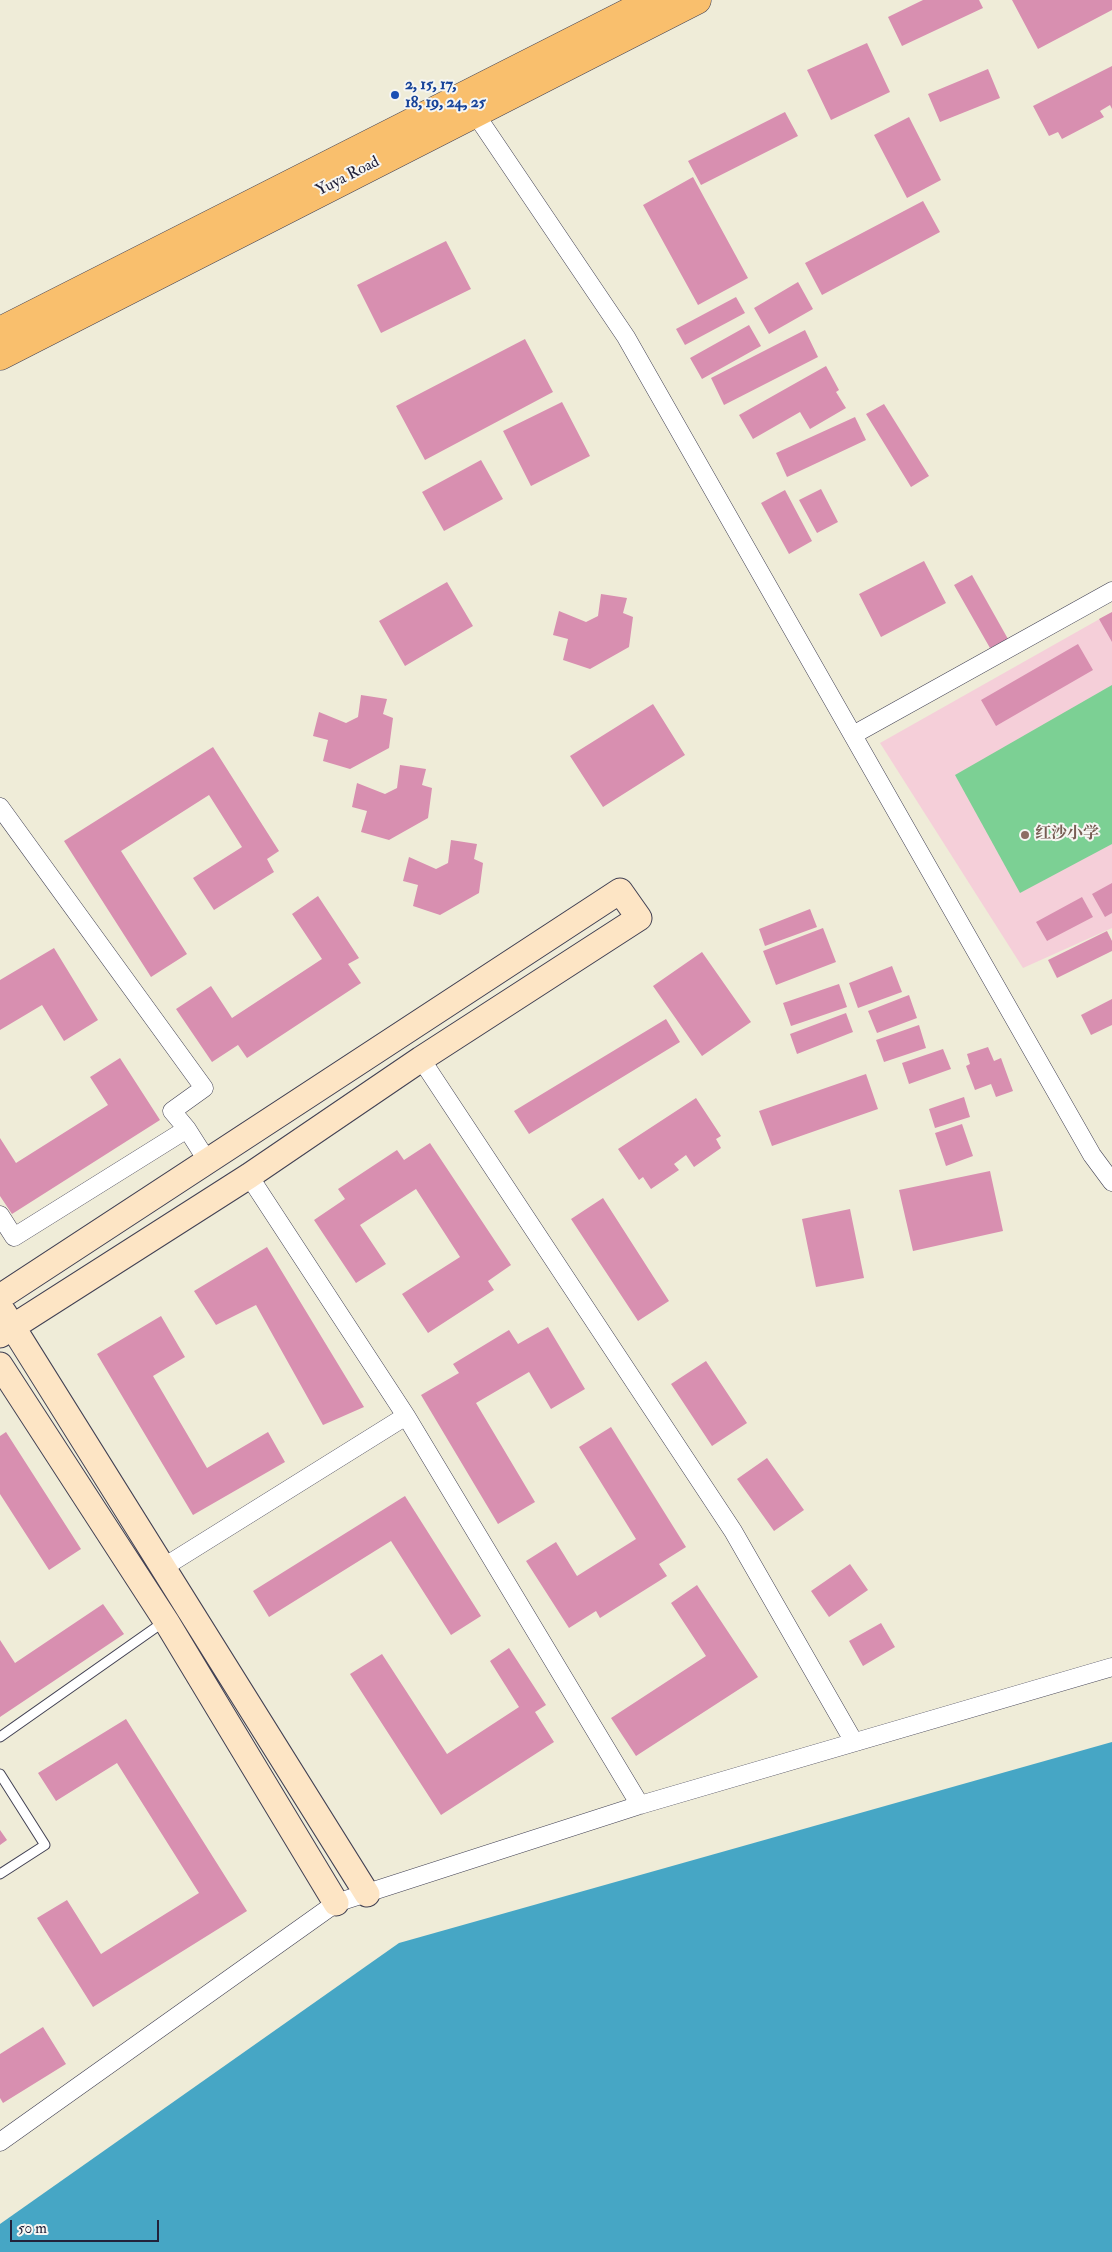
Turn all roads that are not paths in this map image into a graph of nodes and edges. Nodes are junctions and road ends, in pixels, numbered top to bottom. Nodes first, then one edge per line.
1 (654, 0) edge
2 (697, 0) edge
3 (474, 112) junction
4 (0, 331) edge
5 (0, 356) edge
6 (1112, 591) edge
7 (853, 735) junction
8 (0, 808) edge
9 (421, 1059) junction
10 (187, 1129) junction
11 (208, 1162) junction
12 (249, 1176) junction
13 (1112, 1182) edge
14 (0, 1215) edge
15 (0, 1297) edge
16 (4, 1323) edge
17 (0, 1365) edge
18 (406, 1416) junction
19 (164, 1567) junction
20 (166, 1621) junction
21 (1112, 1667) edge
22 (0, 1737) edge
23 (854, 1742) junction
24 (0, 1774) edge
25 (640, 1805) junction
26 (0, 1874) edge
27 (367, 1894) junction
28 (336, 1904) junction
29 (0, 2142) edge

1 - 4 highway, Yuya Road
2 - 3 highway, Yuya Road
3 - 5 highway, Yuya Road
3 - 7 street
6 - 7 street
7 - 13 street
8 - 10 street
9 - 11 street
9 - 12 street
9 - 23 street
10 - 11 street
10 - 14 street
11 - 15 street
12 - 16 street
12 - 18 street
16 - 19 street
17 - 20 street
18 - 19 street
18 - 25 street
19 - 27 street
20 - 22 lane
20 - 28 street
21 - 23 street
23 - 25 street
24 - 26 lane
25 - 27 street
27 - 28 street
28 - 29 street

